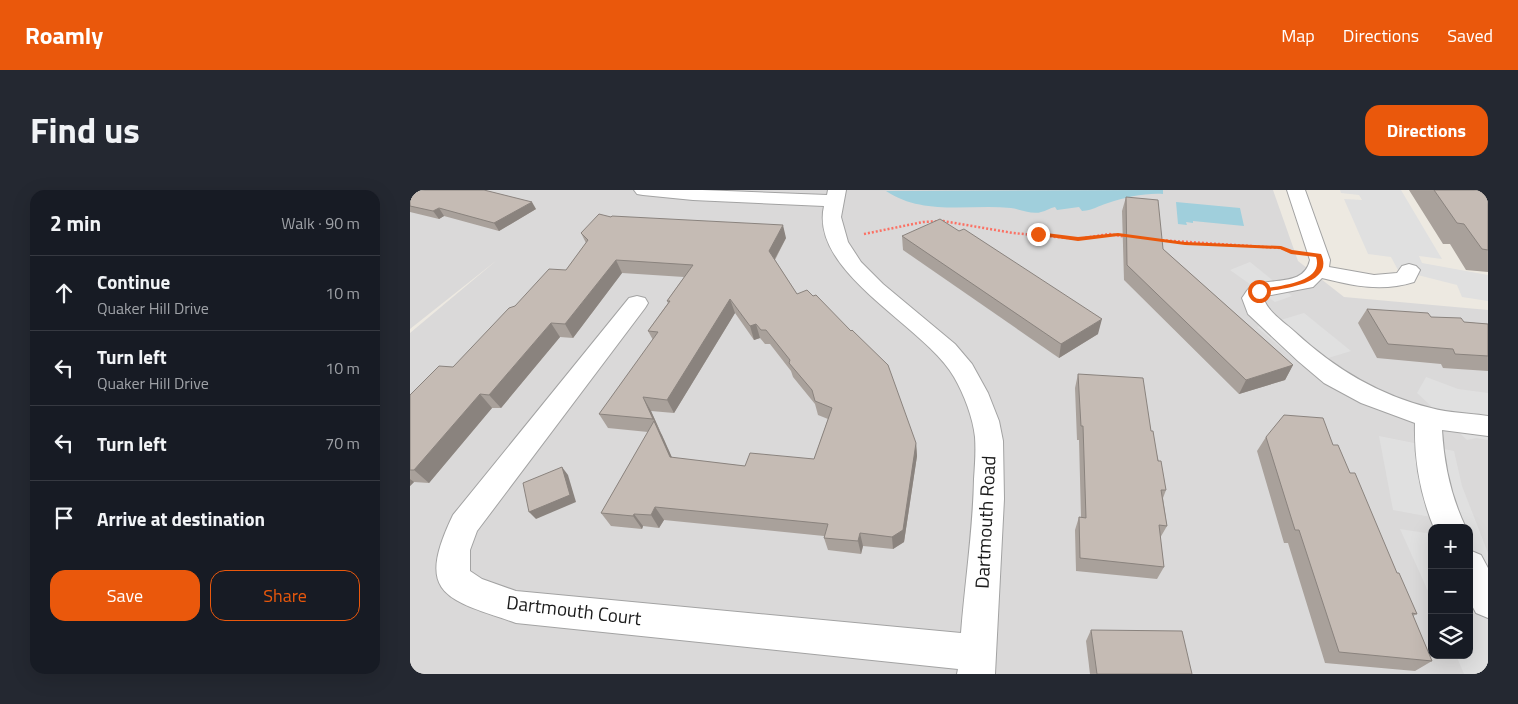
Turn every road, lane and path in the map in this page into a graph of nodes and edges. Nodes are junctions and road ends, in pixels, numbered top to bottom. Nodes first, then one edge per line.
1 (643, 190) edge
2 (1296, 190) edge
3 (835, 195) edge
4 (1127, 237) edge
5 (836, 239) junction
6 (1156, 240) edge
7 (1318, 263) junction
8 (1409, 270) dead end
9 (636, 302) dead end
10 (1428, 418) junction
11 (1488, 426) edge
12 (1449, 524) edge
13 (1471, 569) edge
14 (1488, 602) edge
15 (976, 663) edge

1 - 3 street
2 - 7 street
3 - 5 street, Dartmouth Road
4 - 5 path
5 - 15 street, Dartmouth Road
6 - 7 path
7 - 8 street
7 - 10 street
9 - 15 street, Dartmouth Court
10 - 11 street
10 - 12 street
13 - 14 street

